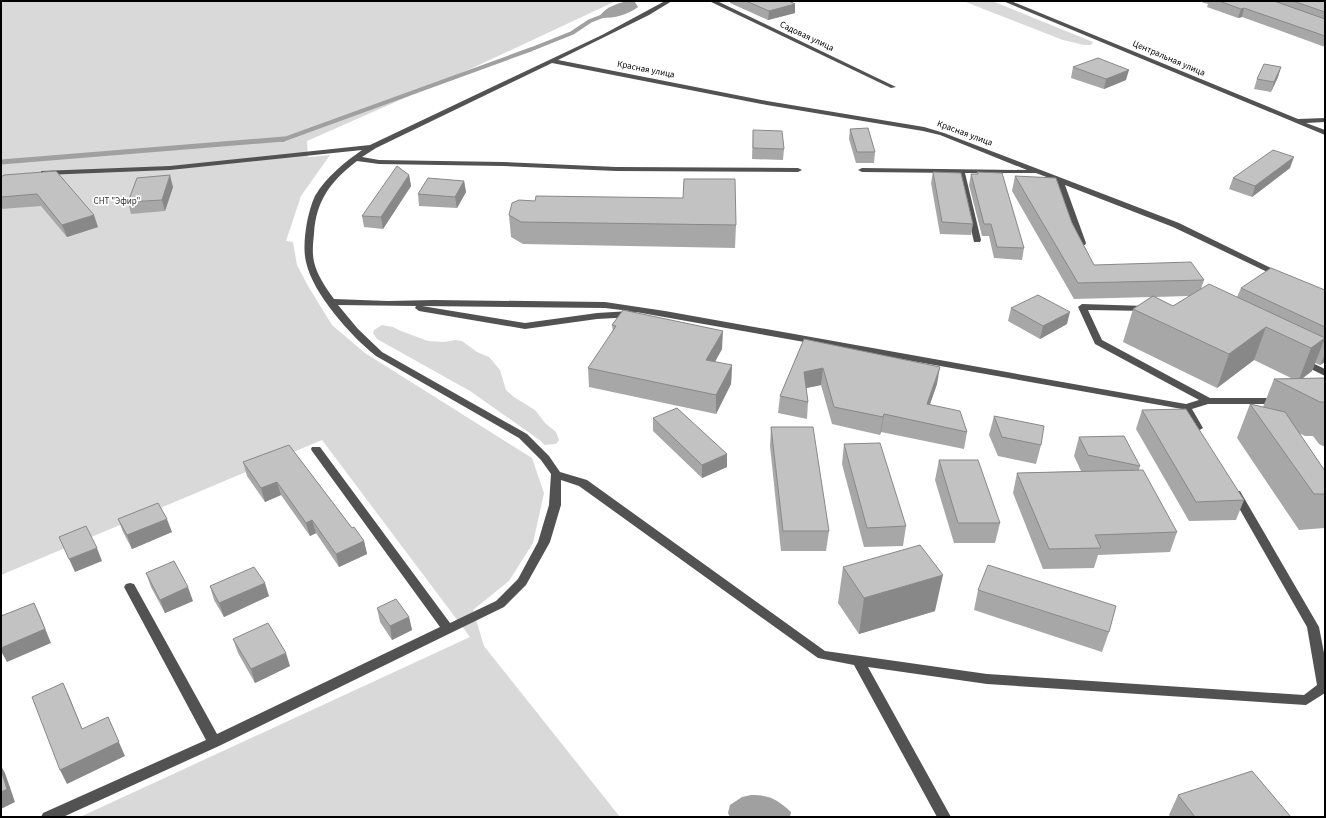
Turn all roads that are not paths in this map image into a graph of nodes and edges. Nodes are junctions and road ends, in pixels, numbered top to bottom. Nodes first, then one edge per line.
1 (669, 1) edge
2 (712, 1) edge
3 (1006, 1) edge
4 (551, 61) junction
5 (893, 87) dead end
6 (1325, 120) edge
7 (1295, 121) junction
8 (1325, 133) edge
9 (373, 146) junction
10 (354, 158) junction
11 (798, 170) dead end
12 (862, 170) dead end
13 (961, 171) junction
14 (1039, 172) junction
15 (39, 174) edge
16 (1060, 180) junction
17 (977, 240) dead end
18 (1082, 243) edge
19 (1287, 277) edge
20 (332, 302) junction
21 (388, 304) junction
22 (1153, 309) edge
23 (665, 314) junction
24 (1290, 356) edge
25 (1325, 373) edge
26 (1291, 400) edge
27 (1208, 401) junction
28 (1186, 407) junction
29 (1202, 435) edge
30 (316, 449) dead end
31 (556, 474) junction
32 (1230, 483) edge
33 (130, 587) dead end
34 (448, 629) junction
35 (858, 660) junction
36 (214, 742) junction
37 (48, 817) edge
38 (944, 817) edge

1 - 4 street
2 - 5 street, Садовая улица
3 - 7 street, Центральная улица
4 - 9 street
4 - 14 street, Красная улица
6 - 7 street
7 - 8 street, Центральная улица
9 - 10 street
9 - 15 street
10 - 11 street
10 - 20 street
12 - 13 street
13 - 14 street
13 - 17 street
14 - 16 street, Красная улица
16 - 18 street
16 - 19 street, Красная улица
20 - 21 street
20 - 31 street
21 - 23 street
21 - 23 street
22 - 27 street
23 - 28 street
24 - 25 street
26 - 27 street
27 - 28 street
28 - 29 street
30 - 34 street
31 - 34 street
31 - 35 street
32 - 35 street
33 - 36 street
34 - 36 street
35 - 38 street
36 - 37 street

